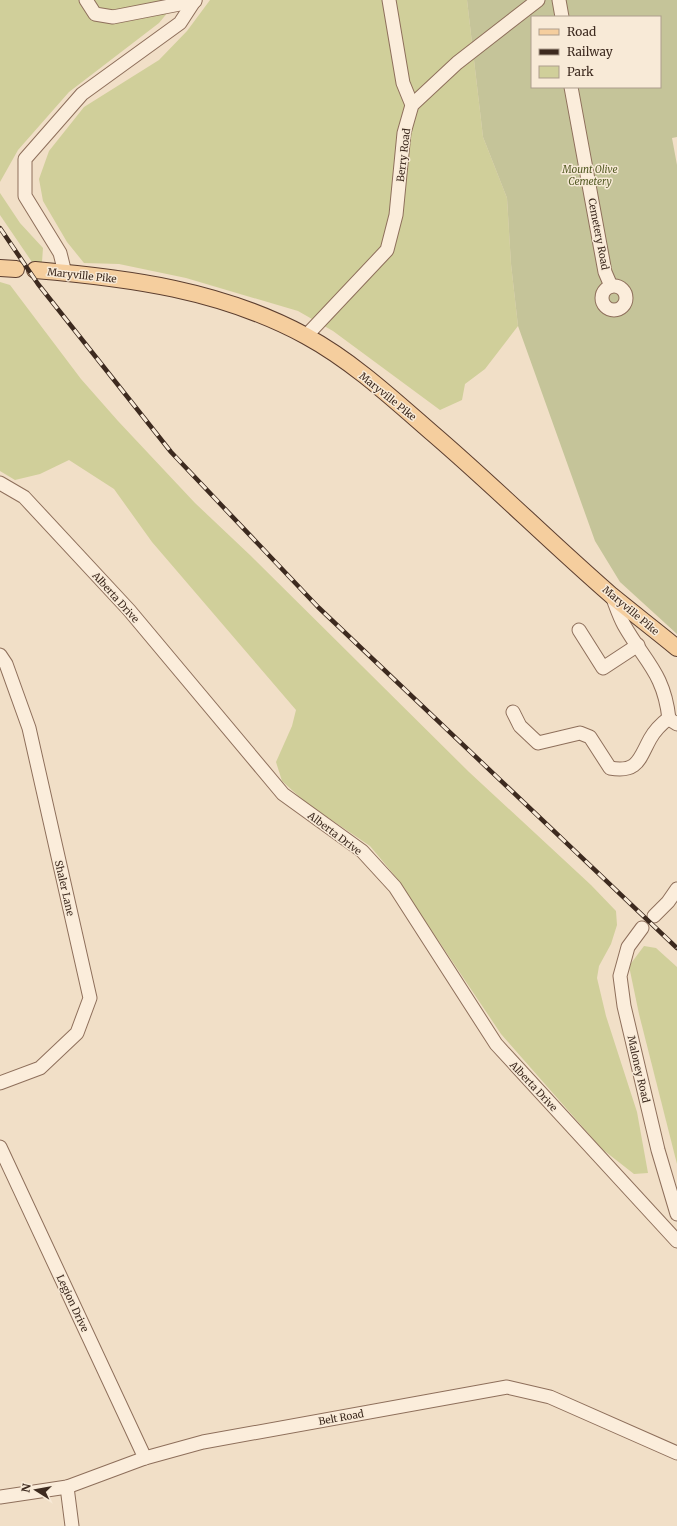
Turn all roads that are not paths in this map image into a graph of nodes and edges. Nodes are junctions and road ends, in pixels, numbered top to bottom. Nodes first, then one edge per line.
1 (86, 0) edge
2 (389, 0) edge
3 (538, 0) edge
4 (559, 0) edge
5 (195, 1) edge
6 (562, 16) edge
7 (571, 88) edge
8 (578, 88) edge
9 (412, 104) junction
10 (35, 270) dead end
11 (66, 273) junction
12 (306, 336) junction
13 (0, 483) edge
14 (611, 595) junction
15 (579, 630) dead end
16 (638, 645) junction
17 (677, 648) edge
18 (0, 655) edge
19 (513, 712) dead end
20 (673, 721) edge
21 (677, 889) edge
22 (654, 916) dead end
23 (642, 928) dead end
24 (0, 1083) edge
25 (0, 1147) edge
26 (677, 1214) edge
27 (677, 1241) edge
28 (677, 1453) edge
29 (145, 1458) junction
30 (67, 1488) junction
31 (0, 1497) edge
32 (72, 1526) edge

1 - 5 street
2 - 9 street
3 - 9 street
4 - 6 street
5 - 11 street
7 - 8 street, Cemetery Road
9 - 12 street, Berry Road
10 - 11 main road, Maryville Pike
11 - 12 main road, Maryville Pike
12 - 14 main road, Maryville Pike
13 - 27 street, Alberta Drive
14 - 16 street
14 - 17 main road, Maryville Pike
15 - 16 street
16 - 20 street
18 - 24 street, Shaler Lane
19 - 20 street
21 - 22 street
23 - 26 street, Maloney Road
25 - 29 street, Legion Drive
28 - 29 street, Belt Road
29 - 30 street, Belt Road
30 - 31 street, Belt Road
30 - 32 street

